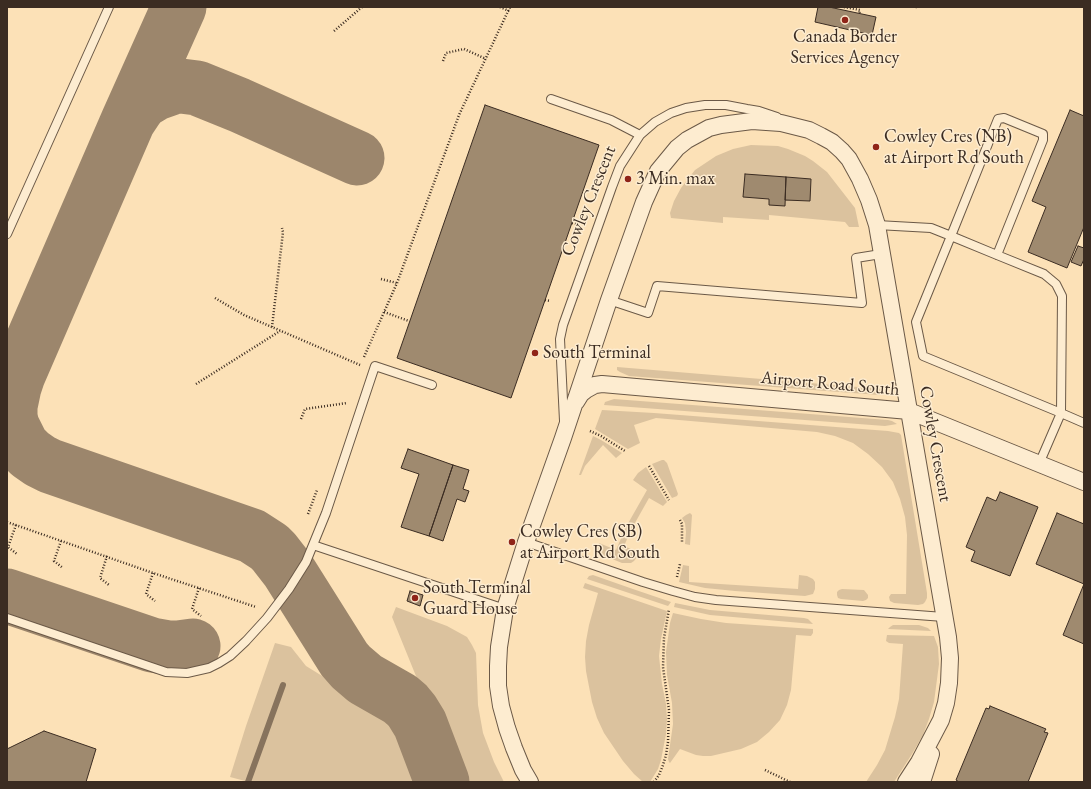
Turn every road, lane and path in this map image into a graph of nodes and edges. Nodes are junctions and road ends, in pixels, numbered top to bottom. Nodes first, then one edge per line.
1 (109, 7) edge
2 (362, 7) edge
3 (500, 7) edge
4 (510, 7) edge
5 (844, 7) edge
6 (509, 11) junction
7 (859, 14) dead end
8 (334, 31) dead end
9 (486, 59) junction
10 (443, 61) dead end
11 (551, 99) dead end
12 (809, 130) junction
13 (640, 135) junction
14 (572, 223) dead end
15 (577, 224) dead end
16 (877, 225) junction
17 (282, 228) dead end
18 (7, 234) edge
19 (951, 236) junction
20 (881, 254) junction
21 (997, 255) junction
22 (381, 279) dead end
23 (397, 283) junction
24 (215, 298) dead end
25 (545, 300) dead end
26 (609, 300) junction
27 (550, 301) dead end
28 (384, 312) junction
29 (409, 321) dead end
30 (272, 327) junction
31 (280, 331) junction
32 (360, 365) junction
33 (358, 371) dead end
34 (196, 384) dead end
35 (432, 385) dead end
36 (349, 397) dead end
37 (347, 403) junction
38 (344, 410) dead end
39 (572, 410) junction
40 (909, 410) junction
41 (1061, 413) junction
42 (301, 419) dead end
43 (1084, 423) edge
44 (590, 432) dead end
45 (563, 438) junction
46 (625, 451) dead end
47 (1039, 464) junction
48 (649, 466) dead end
49 (1084, 482) edge
50 (317, 489) dead end
51 (669, 500) dead end
52 (307, 518) dead end
53 (680, 520) dead end
54 (7, 522) edge
55 (16, 525) junction
56 (61, 541) junction
57 (526, 542) junction
58 (682, 543) dead end
59 (313, 545) junction
60 (17, 554) dead end
61 (107, 556) junction
62 (680, 564) dead end
63 (63, 568) dead end
64 (153, 573) junction
65 (676, 582) dead end
66 (109, 585) dead end
67 (199, 588) junction
68 (155, 601) dead end
69 (260, 601) dead end
70 (669, 609) dead end
71 (505, 610) junction
72 (201, 616) dead end
73 (944, 617) junction
74 (7, 618) edge
75 (941, 720) junction
76 (765, 770) dead end
77 (530, 782) edge
78 (654, 782) edge
79 (790, 782) edge
80 (906, 782) edge
81 (922, 782) edge

1 - 18 lane
2 - 8 path
3 - 6 path
4 - 6 path
5 - 7 path
6 - 9 path
9 - 10 path
9 - 23 path
11 - 13 lane
12 - 13 lane, Cowley Crescent
12 - 16 street, Cowley Crescent
12 - 26 street, Cowley Crescent
13 - 45 lane, Cowley Crescent
14 - 15 path
16 - 19 lane
16 - 20 street, Cowley Crescent
17 - 30 path
19 - 21 lane
19 - 21 lane
19 - 41 lane
20 - 26 lane
20 - 40 street, Cowley Crescent
21 - 41 lane
22 - 23 path
23 - 28 path
24 - 30 path
25 - 27 path
26 - 39 street, Cowley Crescent
28 - 29 path
28 - 32 path
30 - 31 path
31 - 32 path
31 - 34 path
32 - 33 path
35 - 59 lane
36 - 37 path
37 - 38 path
37 - 42 path
39 - 40 street, Airport Road South
39 - 45 street, Cowley Crescent
40 - 47 street, Airport Road South
40 - 73 street, Cowley Crescent
41 - 43 lane
41 - 47 lane
44 - 46 path
45 - 57 street, Cowley Crescent
47 - 49 street, Airport Road South
48 - 51 path
50 - 52 path
53 - 58 path
54 - 55 path
55 - 56 path
55 - 60 path
56 - 61 path
56 - 63 path
57 - 71 street, Cowley Crescent
57 - 73 lane
59 - 71 lane
59 - 74 lane
61 - 64 path
61 - 66 path
62 - 65 path
64 - 67 path
64 - 68 path
67 - 69 path
67 - 72 path
70 - 78 path
71 - 77 street, Cowley Crescent
73 - 75 street, Cowley Crescent
75 - 80 street, Cowley Crescent
75 - 81 street
76 - 79 path

